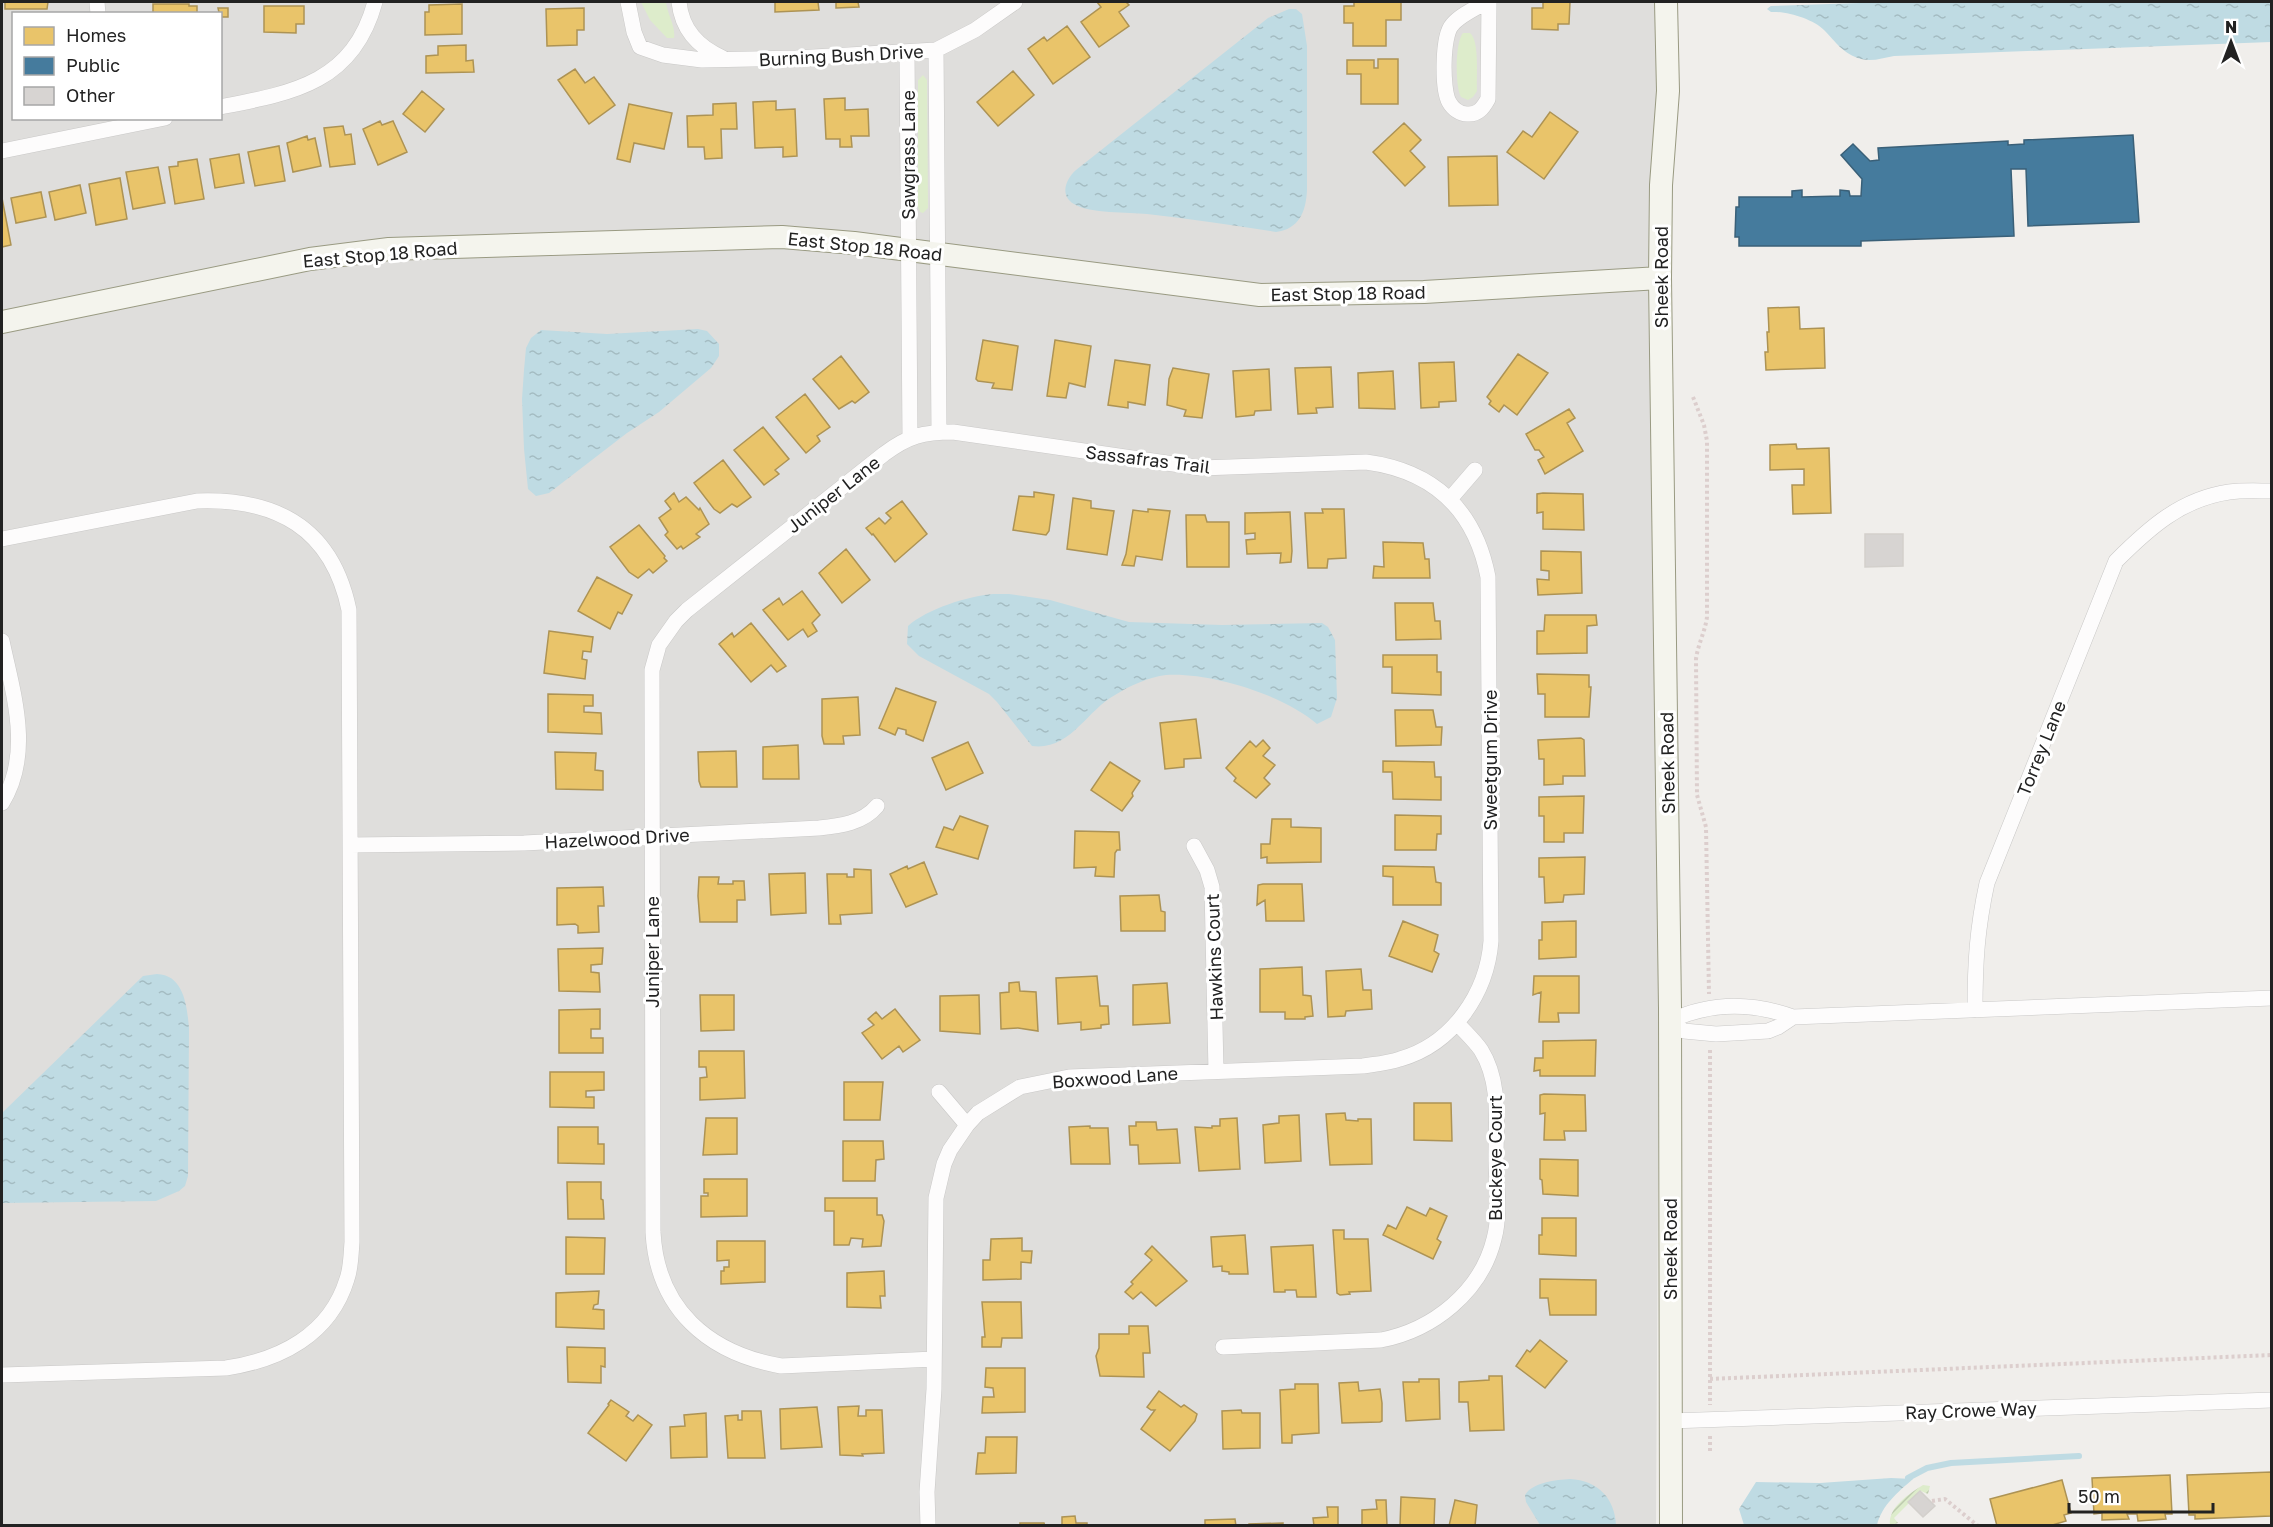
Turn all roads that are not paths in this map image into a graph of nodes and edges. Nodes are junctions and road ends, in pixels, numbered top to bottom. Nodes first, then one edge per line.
1 (375, 2) edge
2 (628, 2) edge
3 (679, 2) edge
4 (1015, 2) edge
5 (1488, 2) edge
6 (1666, 2) edge
7 (936, 50) junction
8 (907, 53) junction
9 (726, 60) junction
10 (222, 108) edge
11 (146, 120) edge
12 (117, 123) edge
13 (2, 151) edge
14 (908, 250) junction
15 (938, 254) junction
16 (1660, 278) junction
17 (2, 322) edge
18 (939, 432) junction
19 (910, 438) junction
20 (1475, 470) dead end
21 (2271, 491) edge
22 (1450, 499) junction
23 (2, 539) edge
24 (2, 641) edge
25 (2, 803) edge
26 (877, 806) dead end
27 (652, 837) junction
28 (350, 845) junction
29 (1194, 846) dead end
30 (2271, 998) edge
31 (1975, 1010) junction
32 (1793, 1017) junction
33 (1670, 1021) junction
34 (1457, 1023) junction
35 (1216, 1071) junction
36 (939, 1092) dead end
37 (967, 1125) junction
38 (1223, 1347) dead end
39 (934, 1359) junction
40 (2, 1375) edge
41 (2271, 1400) edge
42 (1670, 1421) junction
43 (928, 1526) edge
44 (1671, 1526) edge

1 - 10 street
2 - 9 street, Burning Bush Drive
3 - 9 street
4 - 7 street, Burning Bush Drive
5 - 5 street
6 - 16 street, Sheek Road
7 - 8 street, Burning Bush Drive
7 - 15 street, Sawgrass Lane
8 - 9 street, Burning Bush Drive
8 - 14 street, Sawgrass Lane
11 - 12 street
12 - 13 street
14 - 15 street, East Stop 18 Road
14 - 17 street, East Stop 18 Road
14 - 19 street, Sawgrass Lane
15 - 16 street, East Stop 18 Road
15 - 18 street, Sawgrass Lane
16 - 33 street, Sheek Road
18 - 19 street, Sassafras Trail
18 - 22 street, Sassafras Trail
19 - 27 street, Juniper Lane
20 - 22 street
21 - 31 street, Torrey Lane
22 - 34 street, Sweetgum Drive
23 - 28 street
24 - 25 street
26 - 27 street, Hazelwood Drive
27 - 28 street, Hazelwood Drive
27 - 39 street, Juniper Lane
28 - 40 street
29 - 35 street, Hawkins Court
30 - 31 street
31 - 32 street
32 - 33 street
32 - 33 street
33 - 42 street, Sheek Road
34 - 35 street, Boxwood Lane
34 - 38 street, Buckeye Court
35 - 37 street, Boxwood Lane
36 - 37 street
37 - 39 street, Boxwood Lane
39 - 43 street, Boxwood Lane
41 - 42 street, Ray Crowe Way
42 - 44 street, Sheek Road

